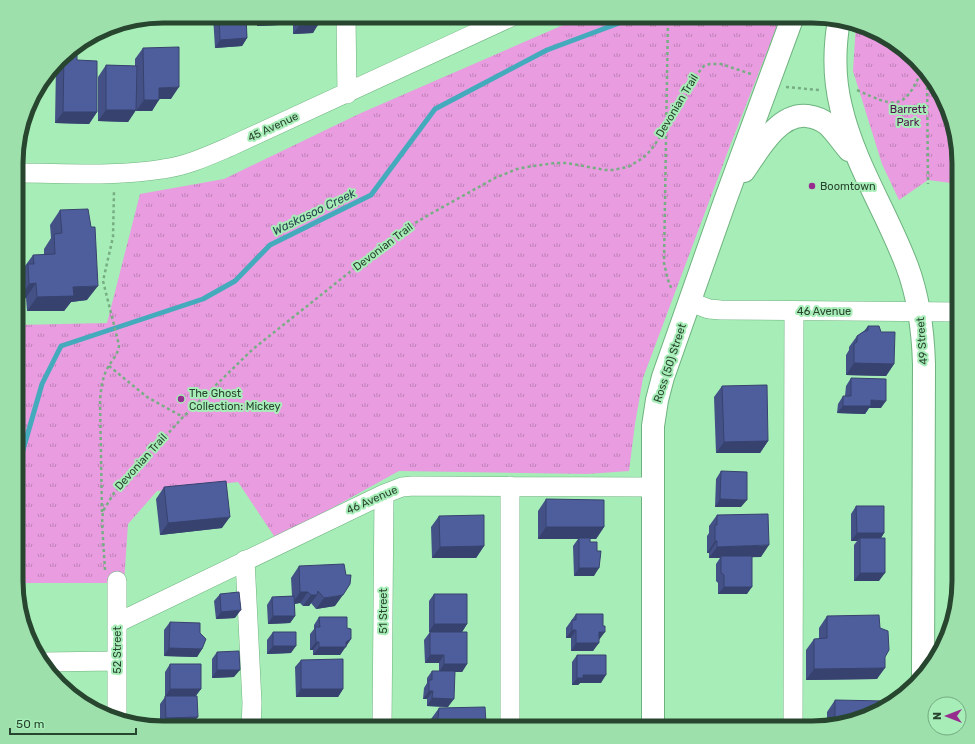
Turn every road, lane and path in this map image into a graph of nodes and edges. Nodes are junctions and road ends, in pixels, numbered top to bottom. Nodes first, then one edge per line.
1 (346, 23) edge
2 (498, 23) edge
3 (668, 23) edge
4 (790, 23) edge
5 (838, 26) edge
6 (920, 74) edge
7 (754, 75) dead end
8 (927, 84) edge
9 (780, 86) dead end
10 (855, 90) dead end
11 (824, 91) dead end
12 (347, 94) junction
13 (666, 128) junction
14 (863, 168) junction
15 (23, 173) edge
16 (114, 173) junction
17 (928, 184) dead end
18 (724, 200) junction
19 (672, 290) dead end
20 (690, 302) junction
21 (794, 311) junction
22 (920, 312) junction
23 (952, 312) edge
24 (109, 366) junction
25 (182, 417) junction
26 (510, 486) junction
27 (652, 487) junction
28 (384, 494) junction
29 (102, 523) junction
30 (245, 560) junction
31 (111, 577) joint
32 (117, 623) junction
33 (111, 661) junction
34 (49, 662) edge
35 (923, 666) edge
36 (116, 713) edge
37 (251, 721) edge
38 (382, 721) edge
39 (510, 721) edge
40 (653, 721) edge
41 (793, 721) edge

1 - 12 street
2 - 12 street, 45 Avenue
3 - 13 path
4 - 18 main road, Ross (50) Street
5 - 14 main road, 49 Street
6 - 10 path
7 - 13 path, Devonian Trail
8 - 17 path
9 - 11 path
12 - 16 street, 45 Avenue
13 - 19 path
13 - 25 path, Devonian Trail
14 - 18 main road
14 - 22 main road, 49 Street
15 - 16 street, 45 Avenue
16 - 24 path
18 - 20 main road, Ross (50) Street
20 - 21 street, 46 Avenue
20 - 27 main road, Ross (50) Street
21 - 22 street, 46 Avenue
21 - 41 street
22 - 23 street, 46 Avenue
22 - 35 main road, 49 Street
24 - 25 path
24 - 29 path
25 - 29 path, Devonian Trail
26 - 27 street, 46 Avenue
26 - 28 street, 46 Avenue
26 - 39 street
27 - 40 main road, Ross (50) Street
28 - 30 street, 46 Avenue
28 - 38 street, 51 Street
29 - 31 path, Devonian Trail
30 - 32 street, 46 Avenue
30 - 37 street
31 - 32 street, 52 Street
32 - 33 street, 52 Street
33 - 34 street
33 - 36 street, 52 Street

